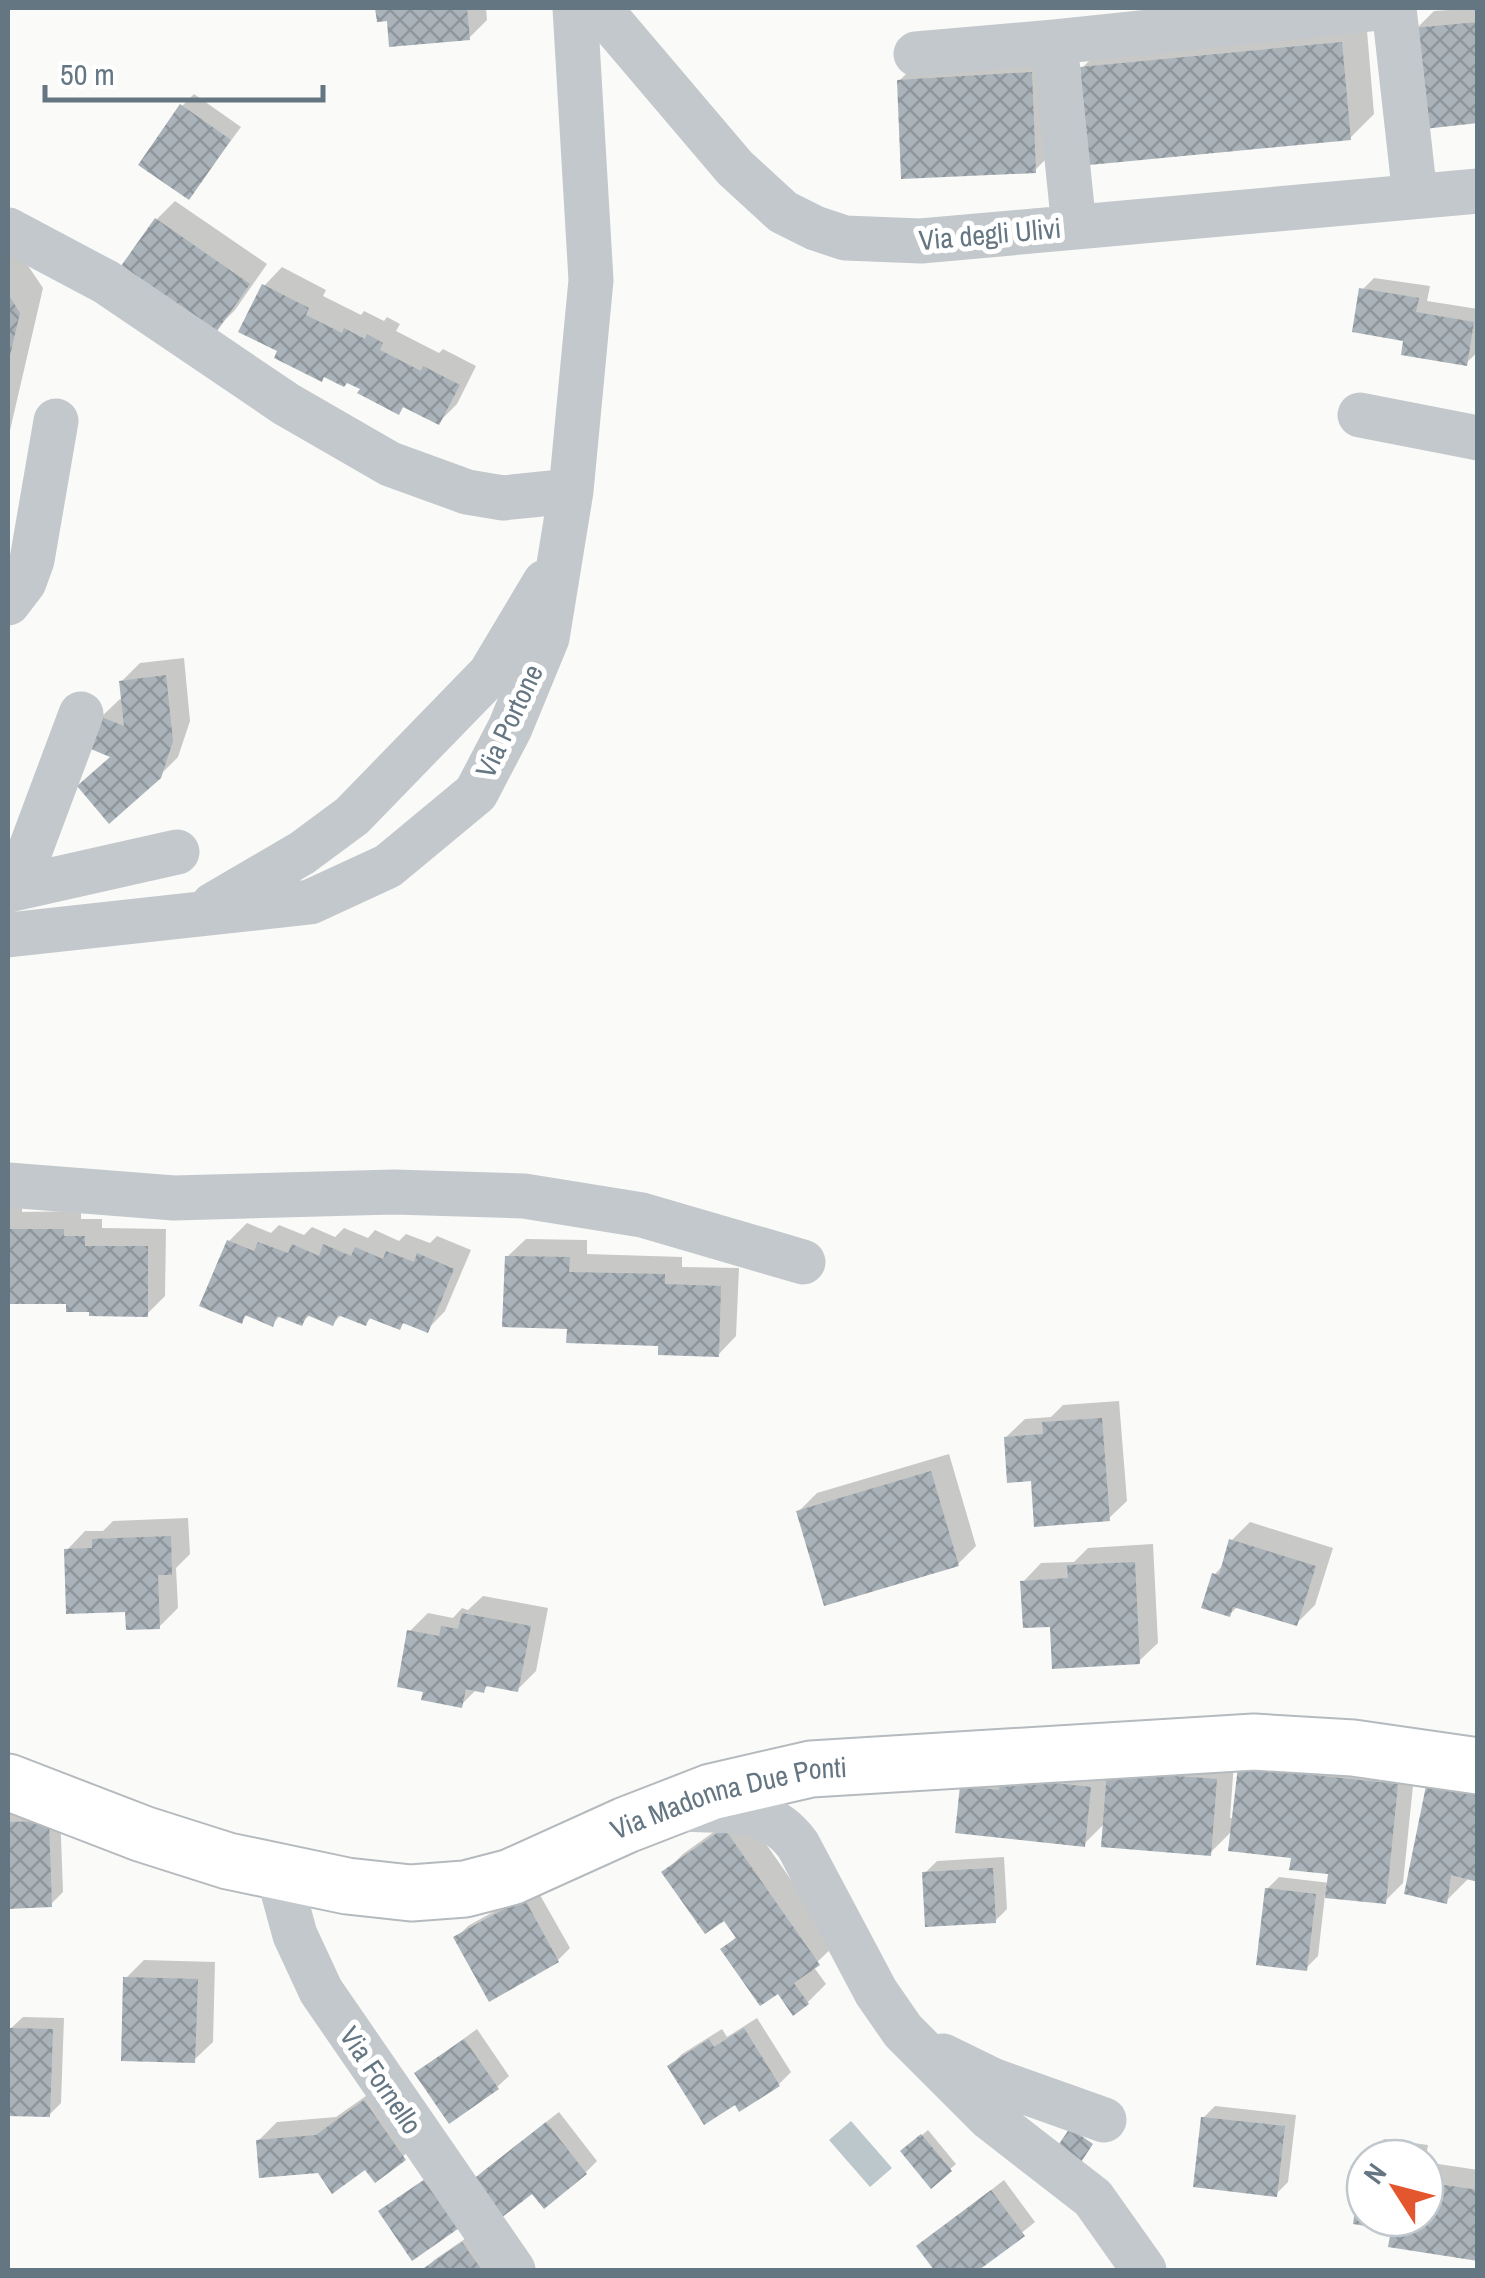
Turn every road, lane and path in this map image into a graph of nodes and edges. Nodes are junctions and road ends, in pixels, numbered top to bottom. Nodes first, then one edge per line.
1 (576, 8) edge
2 (599, 8) edge
3 (1378, 8) edge
4 (1394, 8) edge
5 (1056, 42) junction
6 (916, 54) dead end
7 (1478, 191) edge
8 (1415, 196) junction
9 (1074, 226) junction
10 (8, 230) edge
11 (1360, 416) dead end
12 (56, 420) dead end
13 (1478, 438) edge
14 (572, 491) junction
15 (559, 556) junction
16 (8, 603) edge
17 (82, 714) dead end
18 (177, 852) dead end
19 (12, 889) edge
20 (198, 914) junction
21 (8, 935) edge
22 (8, 1185) edge
23 (804, 1262) dead end
24 (1478, 1766) edge
25 (8, 1782) edge
26 (668, 1808) junction
27 (278, 1873) junction
28 (903, 2031) junction
29 (1104, 2120) dead end
30 (514, 2270) edge
31 (1144, 2270) edge

1 - 14 street, Via Portone
2 - 9 street, Via degli Ulivi
3 - 5 street
4 - 8 street
5 - 6 street
5 - 9 street
7 - 8 street, Via degli Ulivi
8 - 9 street, Via degli Ulivi
10 - 14 street
11 - 13 street
12 - 16 street
14 - 15 street, Via Portone
15 - 20 street
15 - 20 street, Via Portone
17 - 19 street
18 - 19 street
20 - 21 street, Via Portone
22 - 23 street
24 - 26 main road, Via Madonna Due Ponti
25 - 27 main road, Via Madonna Due Ponti
26 - 27 main road, Via Madonna Due Ponti
26 - 28 street
27 - 30 street, Via Fornello
28 - 29 street
28 - 31 street

